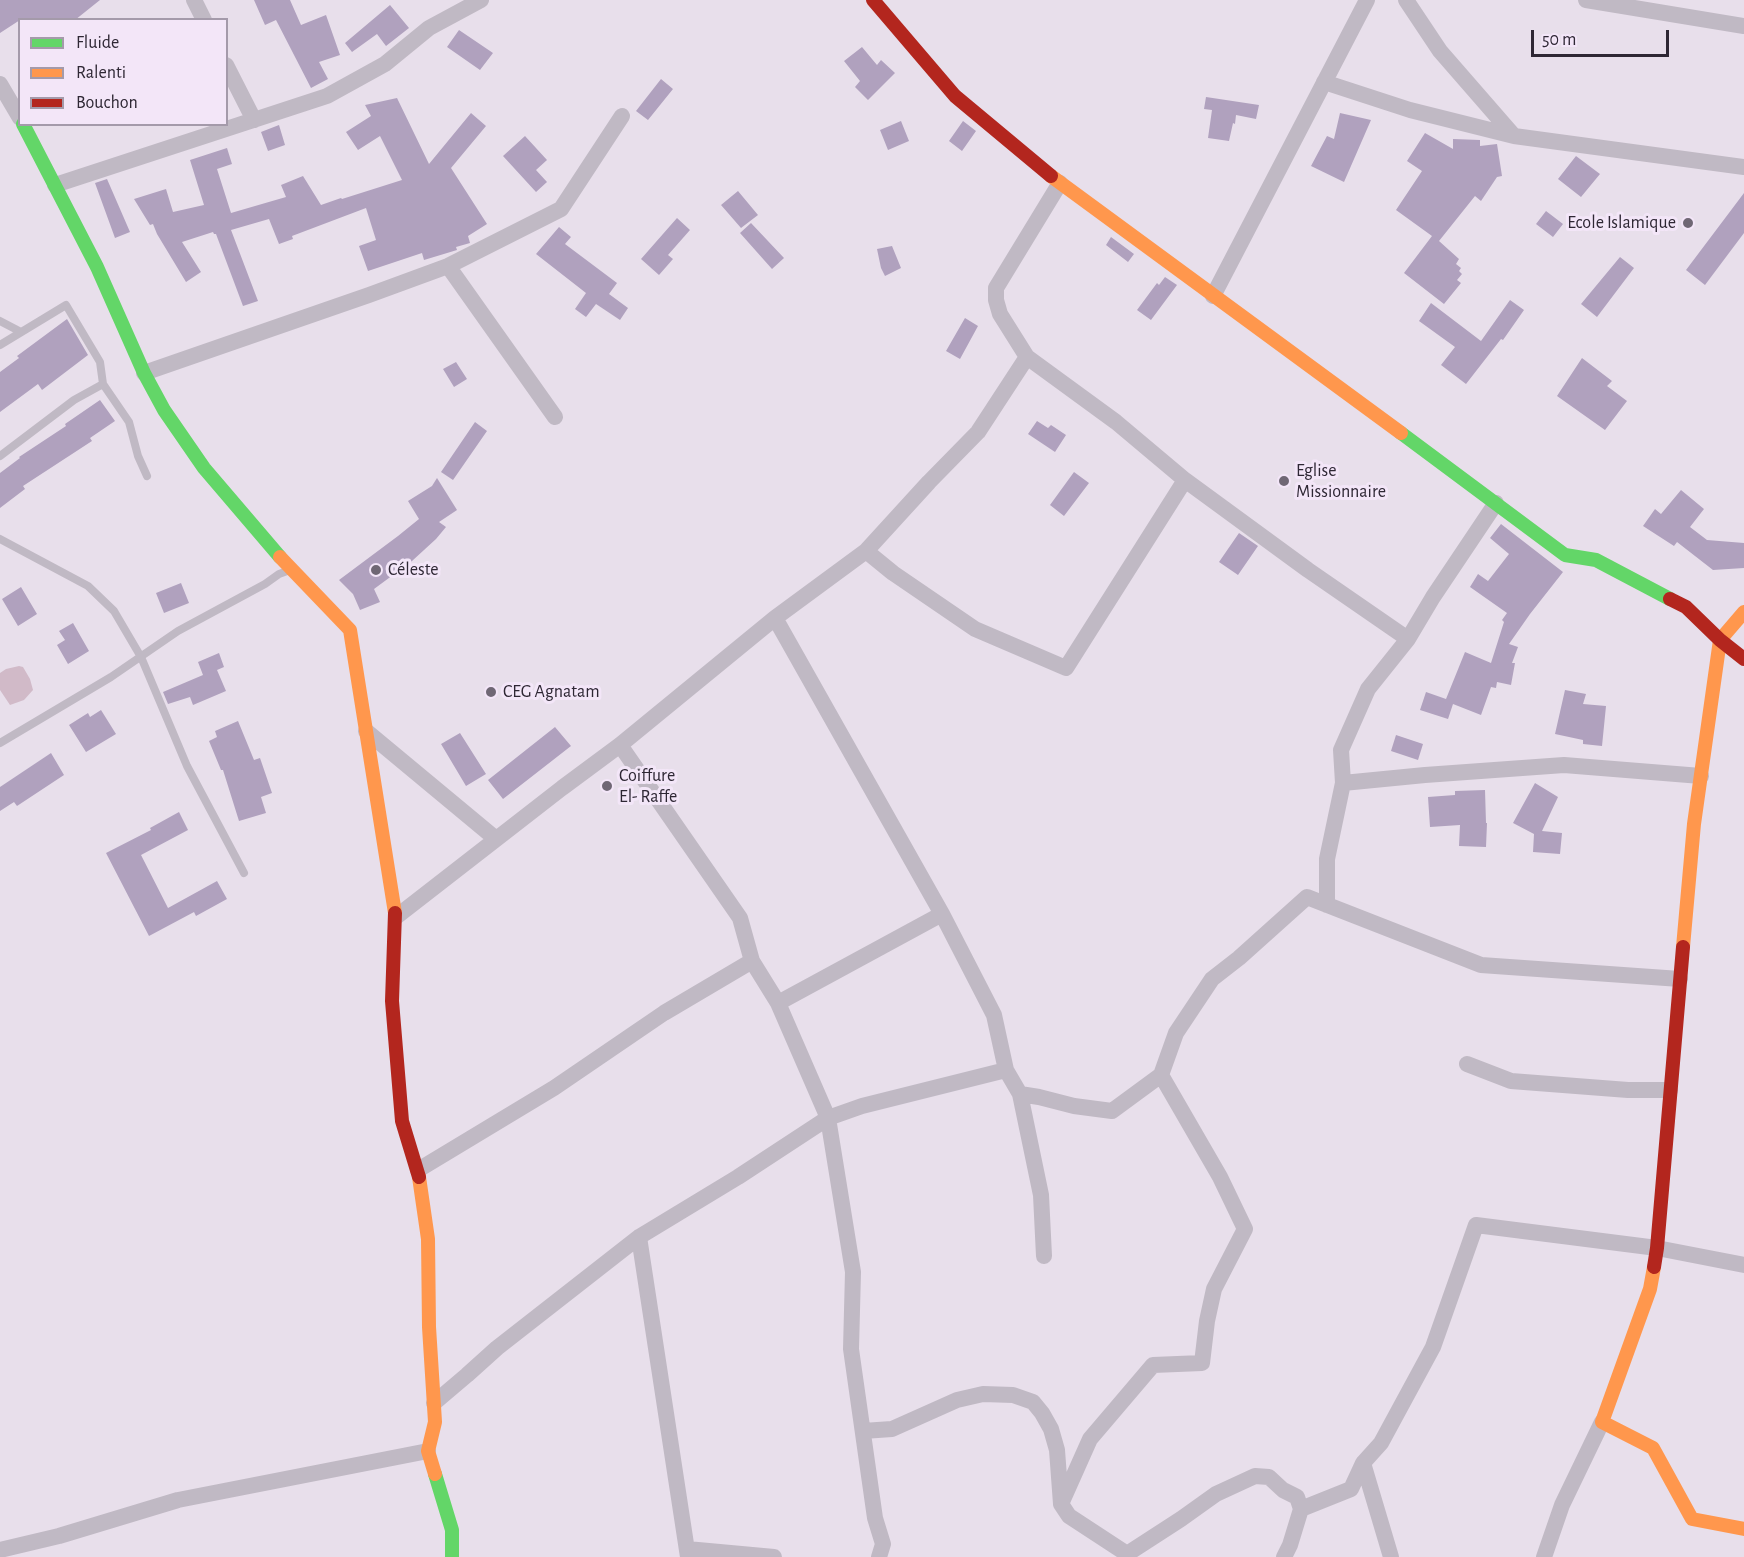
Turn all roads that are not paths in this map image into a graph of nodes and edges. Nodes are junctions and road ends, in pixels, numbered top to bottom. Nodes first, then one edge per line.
1 (194, 0) edge
2 (481, 0) edge
3 (873, 0) edge
4 (1367, 0) edge
5 (1406, 0) edge
6 (1587, 0) edge
7 (203, 18) edge
8 (1744, 26) edge
9 (228, 69) edge
10 (1324, 82) junction
11 (0, 84) edge
12 (18, 115) edge
13 (622, 116) dead end
14 (254, 120) junction
15 (24, 126) edge
16 (1514, 136) junction
17 (1744, 166) edge
18 (1060, 183) junction
19 (55, 185) junction
20 (448, 266) junction
21 (1213, 296) junction
22 (0, 321) edge
23 (21, 332) junction
24 (0, 345) edge
25 (1027, 357) junction
26 (144, 373) junction
27 (103, 384) junction
28 (555, 417) dead end
29 (0, 456) edge
30 (147, 476) dead end
31 (1185, 480) junction
32 (1496, 503) junction
33 (0, 539) edge
34 (854, 560) junction
35 (291, 570) junction
36 (1744, 612) edge
37 (775, 618) junction
38 (1408, 639) junction
39 (1720, 640) junction
40 (141, 657) junction
41 (1744, 659) edge
42 (366, 731) junction
43 (0, 743) edge
44 (620, 745) junction
45 (1701, 776) junction
46 (1343, 783) junction
47 (496, 839) junction
48 (244, 873) dead end
49 (1327, 905) junction
50 (942, 914) junction
51 (396, 917) junction
52 (752, 961) junction
53 (1680, 979) junction
54 (778, 1003) junction
55 (1467, 1064) dead end
56 (1006, 1070) junction
57 (1161, 1075) junction
58 (1670, 1090) junction
59 (1020, 1094) junction
60 (828, 1118) junction
61 (418, 1170) junction
62 (639, 1237) junction
63 (1657, 1248) junction
64 (1044, 1256) dead end
65 (1744, 1265) edge
66 (434, 1403) junction
67 (1602, 1422) junction
68 (863, 1431) junction
69 (428, 1451) junction
70 (1363, 1463) junction
71 (1061, 1504) junction
72 (1301, 1509) junction
73 (1744, 1529) edge
74 (0, 1550) edge
75 (687, 1553) edge
76 (1127, 1555) edge
77 (452, 1557) edge
78 (774, 1557) edge
79 (879, 1557) edge
80 (1284, 1557) edge
81 (1391, 1557) edge
82 (1544, 1557) edge

1 - 7 street
2 - 14 street
3 - 18 street
4 - 10 street
5 - 16 street
6 - 8 street
9 - 14 street
10 - 16 street
10 - 21 street
11 - 12 street
13 - 20 street
14 - 19 street
15 - 19 street
16 - 17 street
18 - 21 street
18 - 25 street
19 - 26 street
20 - 26 street
20 - 28 street
21 - 32 street
22 - 23 lane
23 - 24 lane
23 - 27 lane
25 - 31 street
25 - 34 street
26 - 35 street
27 - 29 lane
27 - 30 lane
31 - 34 street
31 - 38 street
32 - 38 street
32 - 39 street
33 - 40 lane
34 - 37 street
35 - 40 lane
35 - 42 street
36 - 39 street
37 - 44 street
37 - 50 street
38 - 46 street
39 - 41 street
39 - 45 street
40 - 43 lane
40 - 48 lane
42 - 47 street
42 - 51 street
44 - 47 street
44 - 52 street
45 - 46 street
45 - 53 street
46 - 49 street
47 - 51 street
49 - 53 street
49 - 57 street
50 - 54 street
50 - 56 street
51 - 61 street
52 - 54 street
52 - 61 street
53 - 58 street
54 - 60 street
55 - 58 street
56 - 59 street
56 - 60 street
57 - 59 street
57 - 71 street
58 - 63 street
59 - 64 street
60 - 62 street
60 - 68 street
61 - 66 street
62 - 66 street
62 - 75 street
63 - 65 street
63 - 67 street
63 - 70 street
66 - 69 street
67 - 73 street
67 - 82 street
68 - 71 street
68 - 79 street
69 - 74 street
69 - 77 street
70 - 72 street
70 - 81 street
71 - 76 street
72 - 76 street
72 - 80 street
75 - 78 street

